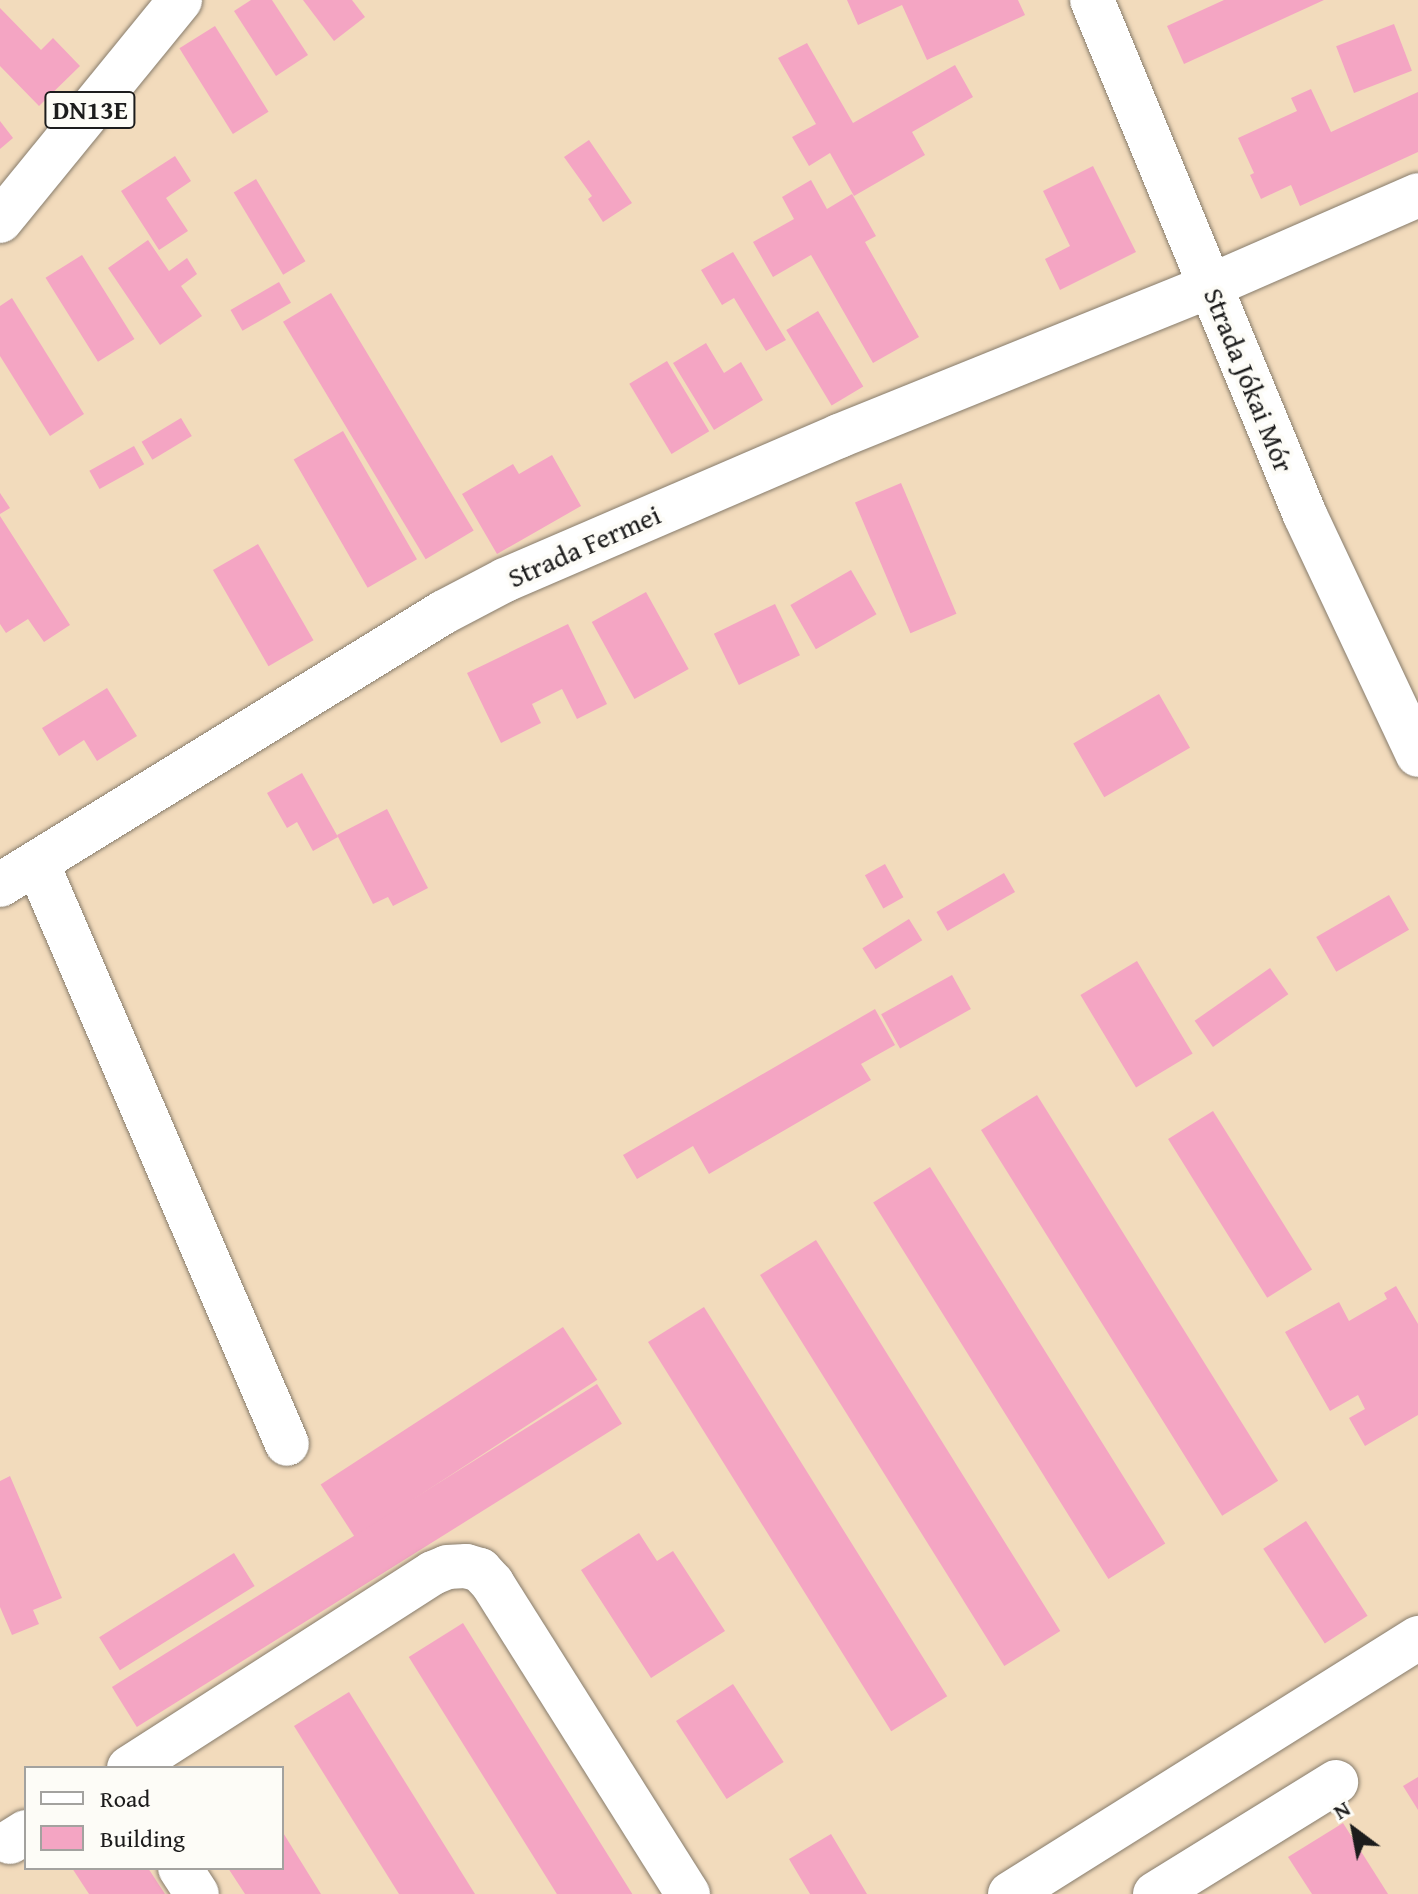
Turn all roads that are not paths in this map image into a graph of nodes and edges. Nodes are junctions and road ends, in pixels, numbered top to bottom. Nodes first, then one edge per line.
1 (180, 0) edge
2 (1092, 0) edge
3 (1418, 195) edge
4 (0, 221) edge
5 (1210, 286) junction
6 (1418, 755) edge
7 (38, 865) junction
8 (0, 885) edge
9 (287, 1444) dead end
10 (1418, 1638) edge
11 (138, 1765) edge
12 (1336, 1782) dead end
13 (181, 1870) edge
14 (197, 1894) edge
15 (688, 1894) edge
16 (1010, 1894) edge
17 (1155, 1894) edge

1 - 4 street, DN13E
2 - 5 street, Strada Jókai Mór
3 - 5 street, Strada Fermei
5 - 6 street, Strada Jókai Mór
5 - 7 street, Strada Fermei
7 - 8 street, Strada Fermei
7 - 9 street
10 - 16 street
11 - 15 street
12 - 17 street
13 - 14 street

